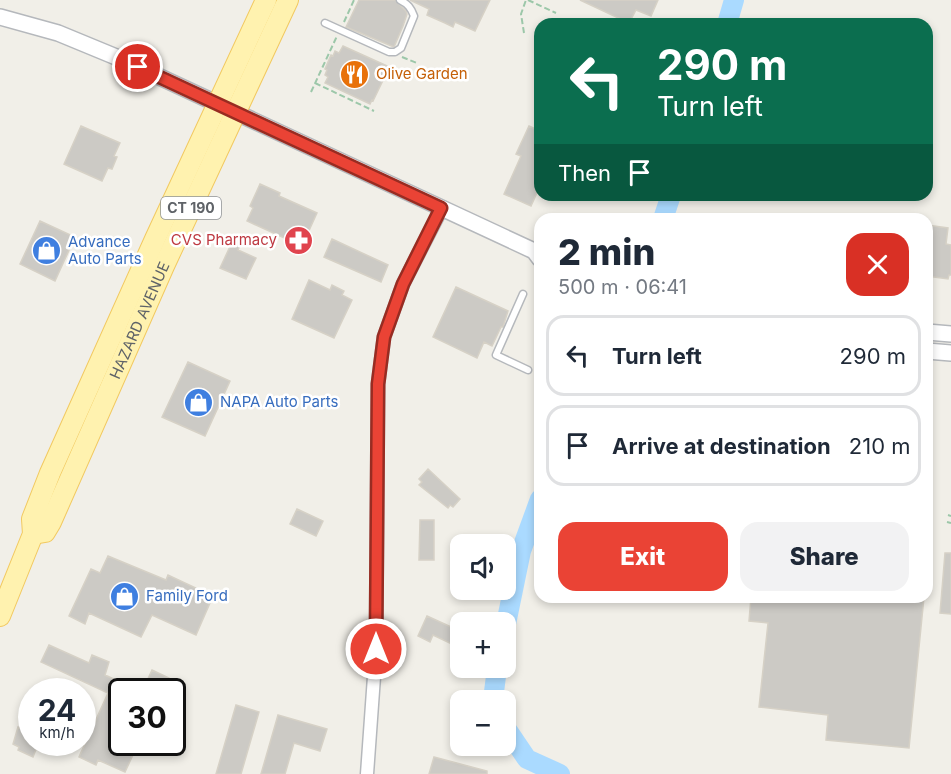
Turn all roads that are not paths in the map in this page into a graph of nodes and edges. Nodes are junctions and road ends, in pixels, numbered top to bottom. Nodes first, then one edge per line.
1 (266, 0) edge
2 (288, 0) edge
3 (400, 0) edge
4 (0, 17) edge
5 (325, 23) dead end
6 (218, 104) junction
7 (236, 112) junction
8 (441, 208) junction
9 (534, 252) edge
10 (523, 294) dead end
11 (933, 332) edge
12 (951, 334) edge
13 (933, 352) edge
14 (951, 353) edge
15 (528, 370) dead end
16 (95, 372) junction
17 (97, 417) junction
18 (33, 534) junction
19 (0, 616) edge
20 (367, 774) edge

1 - 6 main road, HAZARD AVENUE / CT 190
2 - 7 main road, HAZARD AVENUE / CT 190
3 - 5 lane
4 - 6 street
6 - 7 street
6 - 16 main road, HAZARD AVENUE / CT 190
7 - 8 street
7 - 17 main road, HAZARD AVENUE / CT 190
8 - 9 street
8 - 20 street
10 - 15 lane
11 - 12 street
13 - 14 street
16 - 17 main road
16 - 18 main road, HAZARD AVENUE / CT 190
17 - 18 main road, HAZARD AVENUE / CT 190
18 - 19 main road, HAZARD AVENUE / CT 190

